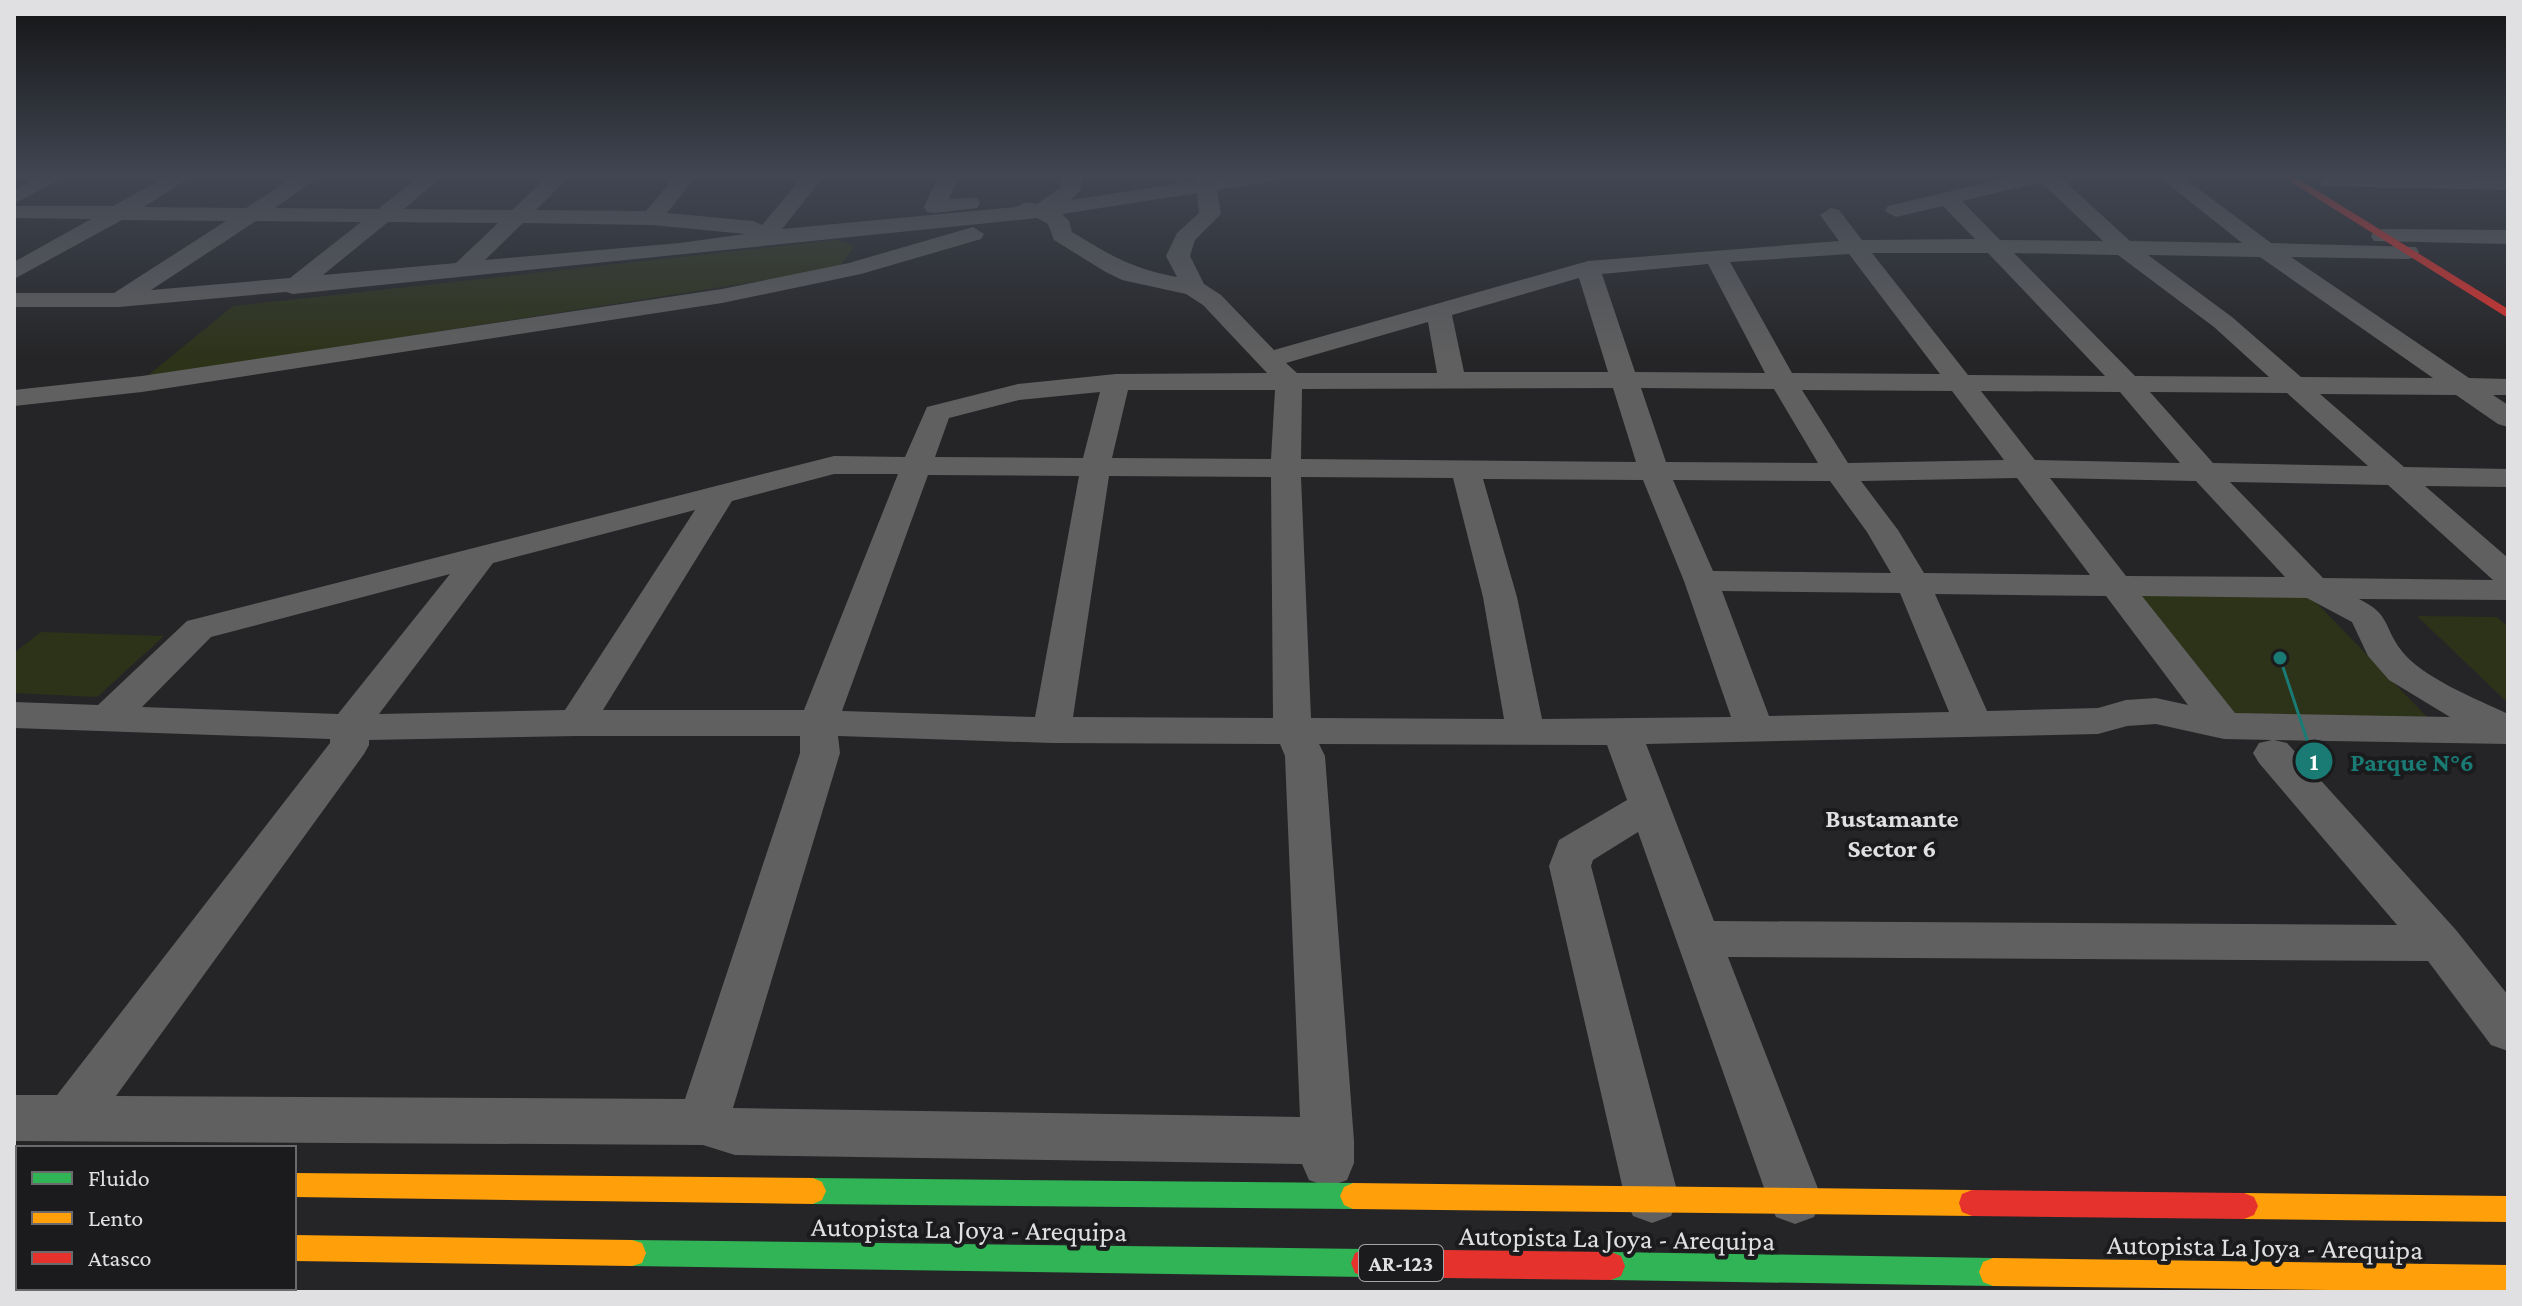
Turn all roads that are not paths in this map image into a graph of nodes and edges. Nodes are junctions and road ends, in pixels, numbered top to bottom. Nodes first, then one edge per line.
1 (76, 236) edge
2 (216, 236) edge
3 (356, 236) edge
4 (496, 236) edge
5 (759, 236) edge
6 (969, 236) edge
7 (1063, 236) edge
8 (1187, 236) edge
9 (1848, 236) edge
10 (1982, 236) edge
11 (2111, 236) edge
12 (2247, 236) edge
13 (2382, 236) edge
14 (2402, 236) edge
15 (2508, 237) edge
16 (2413, 244) junction
17 (1991, 246) junction
18 (1857, 247) junction
19 (2126, 250) junction
20 (2267, 251) junction
21 (2444, 252) dead end
22 (1716, 257) junction
23 (1588, 268) junction
24 (14, 272) edge
25 (460, 272) junction
26 (293, 287) junction
27 (1194, 288) junction
28 (14, 300) edge
29 (119, 300) junction
30 (1439, 311) junction
31 (2508, 314) edge
32 (1278, 371) junction
33 (1622, 380) junction
34 (1452, 381) junction
35 (1116, 382) junction
36 (1784, 383) junction
37 (1958, 383) junction
38 (2127, 383) junction
39 (2295, 385) junction
40 (2464, 386) junction
41 (2508, 387) edge
42 (14, 398) edge
43 (2508, 418) edge
44 (916, 466) junction
45 (1286, 468) junction
46 (1095, 469) junction
47 (2028, 469) junction
48 (1466, 471) junction
49 (1654, 471) junction
50 (1839, 472) junction
51 (2206, 474) junction
52 (2396, 478) junction
53 (2508, 478) edge
54 (721, 494) junction
55 (481, 557) junction
56 (2508, 575) edge
57 (1701, 581) junction
58 (1912, 581) junction
59 (2117, 585) junction
60 (2314, 588) junction
61 (2508, 590) edge
62 (14, 715) edge
63 (109, 717) junction
64 (576, 723) junction
65 (818, 723) junction
66 (1974, 725) junction
67 (2224, 726) junction
68 (348, 727) junction
69 (1292, 729) junction
70 (1755, 729) junction
71 (1052, 730) junction
72 (1525, 730) junction
73 (2508, 730) edge
74 (1622, 732) junction
75 (2273, 753) dead end
76 (1649, 806) junction
77 (1699, 939) junction
78 (2440, 943) junction
79 (2508, 1031) edge
80 (14, 1118) edge
81 (69, 1119) junction
82 (719, 1127) junction
83 (1328, 1141) junction
84 (296, 1185) edge
85 (722, 1190) junction
86 (1329, 1196) junction
87 (1652, 1198) junction
88 (1795, 1199) junction
89 (2508, 1209) edge
90 (296, 1248) edge
91 (2508, 1279) edge

1 - 24 street
2 - 29 street
3 - 26 street
4 - 25 street
5 - 25 street
6 - 42 street
7 - 27 street
8 - 27 street
9 - 18 street
10 - 17 street
11 - 19 street
12 - 20 street
13 - 16 street
14 - 16 main road
15 - 16 street
16 - 20 street
16 - 21 main road
16 - 31 main road
17 - 18 street
17 - 19 street
17 - 38 street
18 - 22 street
18 - 37 street
19 - 20 street
19 - 39 street
20 - 40 street
22 - 23 street
22 - 36 street
23 - 30 street
23 - 33 street
25 - 26 street
26 - 29 street
27 - 32 street
28 - 29 street
30 - 32 street
30 - 34 street
32 - 34 street
32 - 35 street
32 - 45 street
33 - 34 street
33 - 36 street
33 - 49 street
35 - 44 street
35 - 46 street
36 - 37 street
36 - 50 street
37 - 38 street
37 - 47 street
38 - 39 street
38 - 51 street
39 - 40 street
39 - 52 street
40 - 41 street
40 - 43 street
44 - 46 street
44 - 54 street
44 - 65 street
45 - 46 street
45 - 48 street
45 - 69 street
46 - 71 street
47 - 50 street
47 - 51 street
47 - 59 street
48 - 49 street
48 - 72 street
49 - 50 street
49 - 57 street
50 - 58 street
51 - 52 street
51 - 60 street
52 - 53 street
52 - 56 street
54 - 55 street
54 - 64 street
55 - 63 street
55 - 68 street
57 - 58 street
57 - 70 street
58 - 59 street
58 - 66 street
59 - 60 street
59 - 67 street
60 - 61 street
60 - 73 street
62 - 63 street
63 - 68 street
64 - 65 street
64 - 68 street
65 - 71 street
65 - 82 street
66 - 67 street
66 - 70 street
67 - 73 street
68 - 81 street
69 - 71 street
69 - 72 street
69 - 83 street
70 - 74 street
72 - 74 street
74 - 76 street
75 - 78 street
76 - 77 street
76 - 87 street
77 - 78 street
77 - 88 street
78 - 79 street
80 - 81 street
81 - 82 street
82 - 83 street
82 - 85 street
83 - 86 street
84 - 85 main road, Autopista La Joya - Arequipa
85 - 86 main road, Autopista La Joya - Arequipa
86 - 87 main road, Autopista La Joya - Arequipa
87 - 88 main road, Autopista La Joya - Arequipa
88 - 89 main road, Autopista La Joya - Arequipa
90 - 91 main road, Autopista La Joya - Arequipa / AR-123

